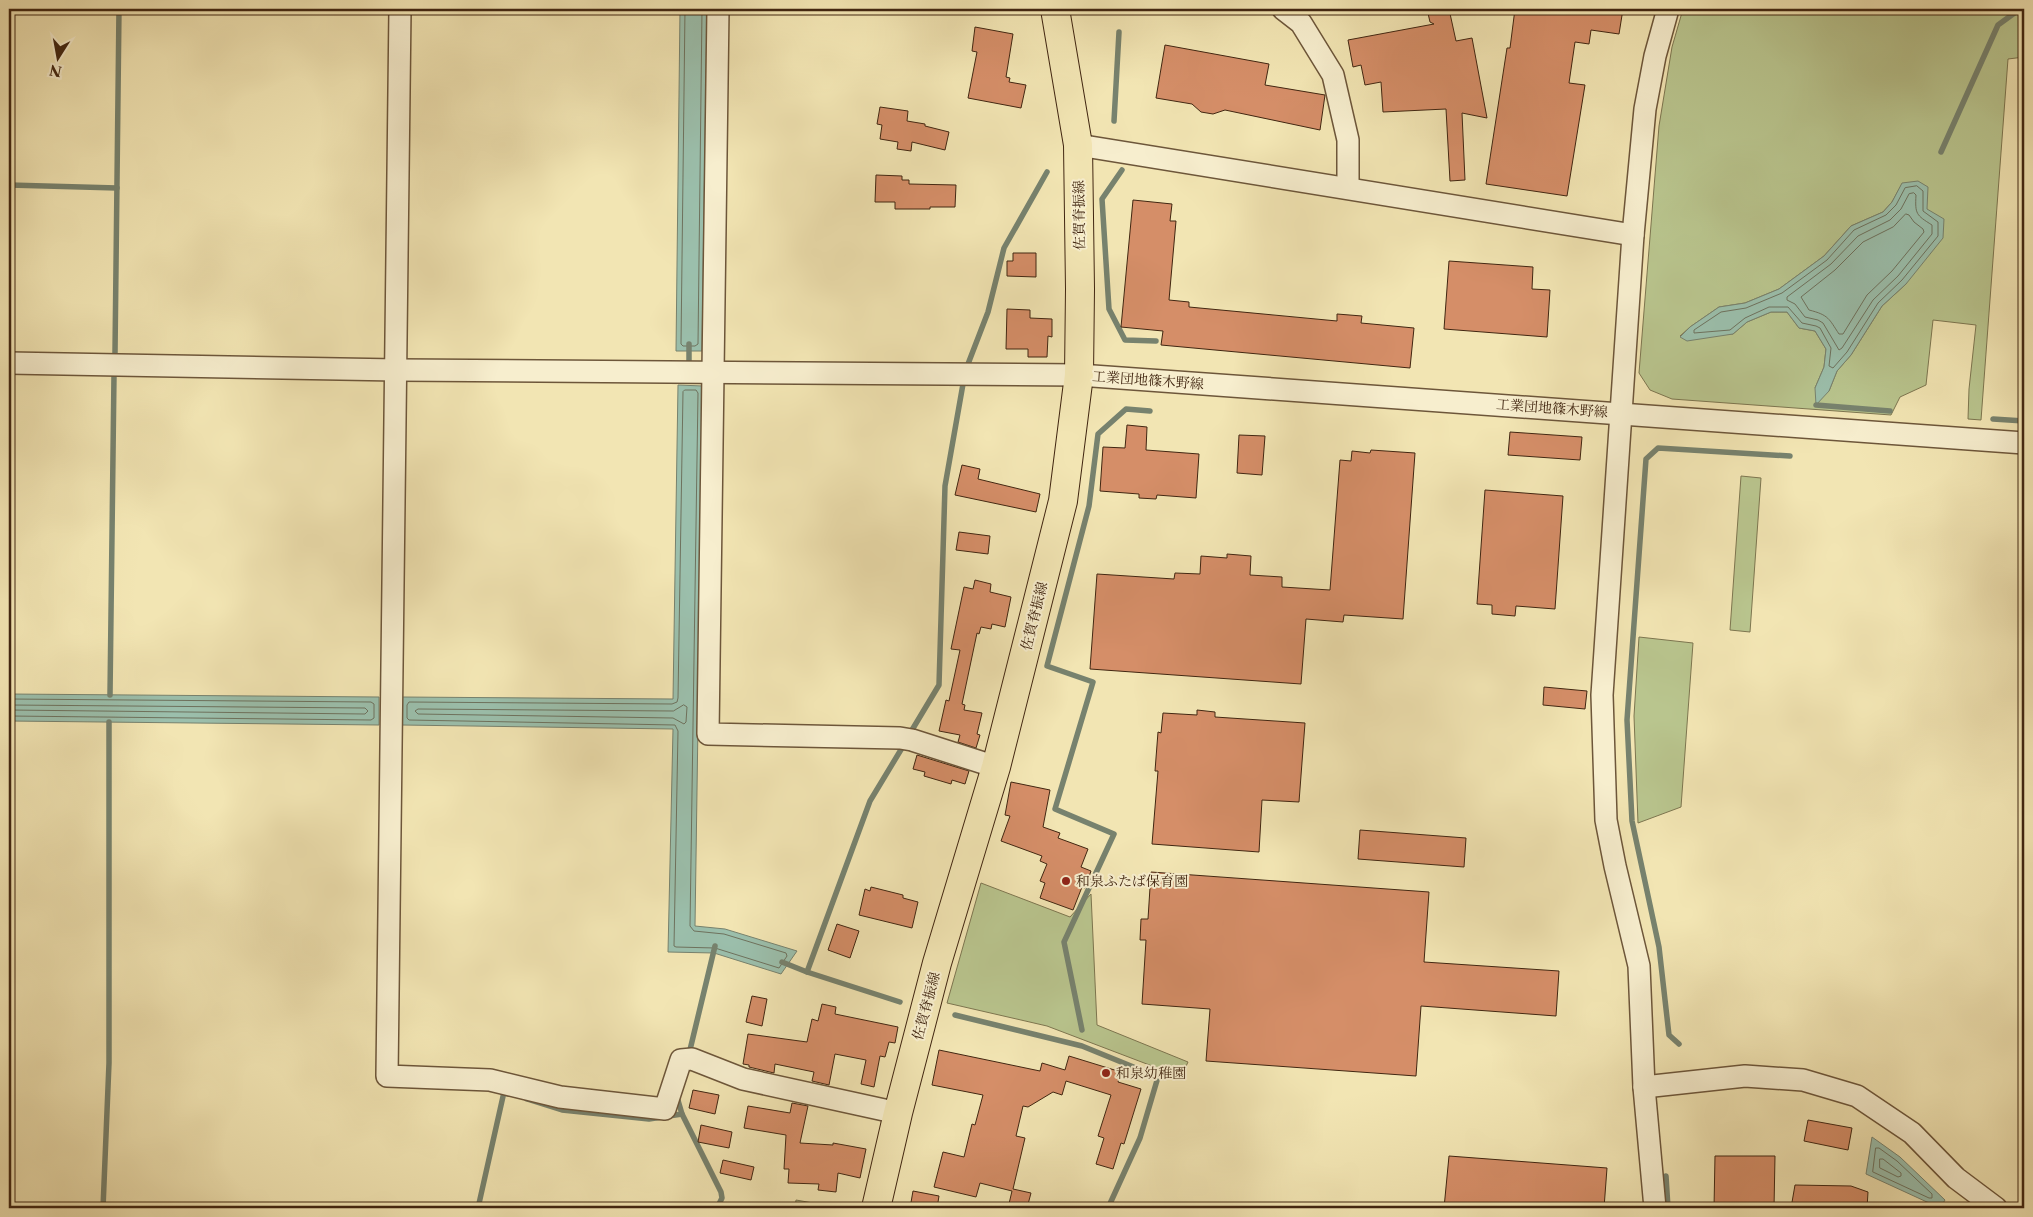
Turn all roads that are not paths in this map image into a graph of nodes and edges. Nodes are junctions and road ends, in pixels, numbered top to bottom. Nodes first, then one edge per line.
1 (400, 9) edge
2 (718, 9) edge
3 (1055, 9) edge
4 (1283, 9) edge
5 (1668, 9) edge
6 (1078, 145) junction
7 (1348, 188) junction
8 (1633, 235) junction
9 (9, 363) edge
10 (397, 370) junction
11 (698, 371) junction
12 (1079, 375) junction
13 (1621, 413) junction
14 (2024, 443) edge
15 (996, 767) junction
16 (1644, 1087) junction
17 (898, 1113) junction
18 (876, 1208) edge
19 (1655, 1208) edge
20 (1996, 1208) edge

1 - 10 street
2 - 11 street
3 - 6 main road, 佐賀脊振線
4 - 7 street
5 - 8 street
6 - 7 street
6 - 12 main road, 佐賀脊振線
7 - 8 street
8 - 13 street
9 - 10 street, 工業団地篠木野線
10 - 11 street, 工業団地篠木野線
10 - 17 street
11 - 12 street, 工業団地篠木野線
11 - 15 street
12 - 13 street, 工業団地篠木野線
12 - 15 main road, 佐賀脊振線
13 - 14 street, 工業団地篠木野線
13 - 16 street
15 - 17 main road, 佐賀脊振線
16 - 19 street
16 - 20 street
17 - 18 main road, 佐賀脊振線

